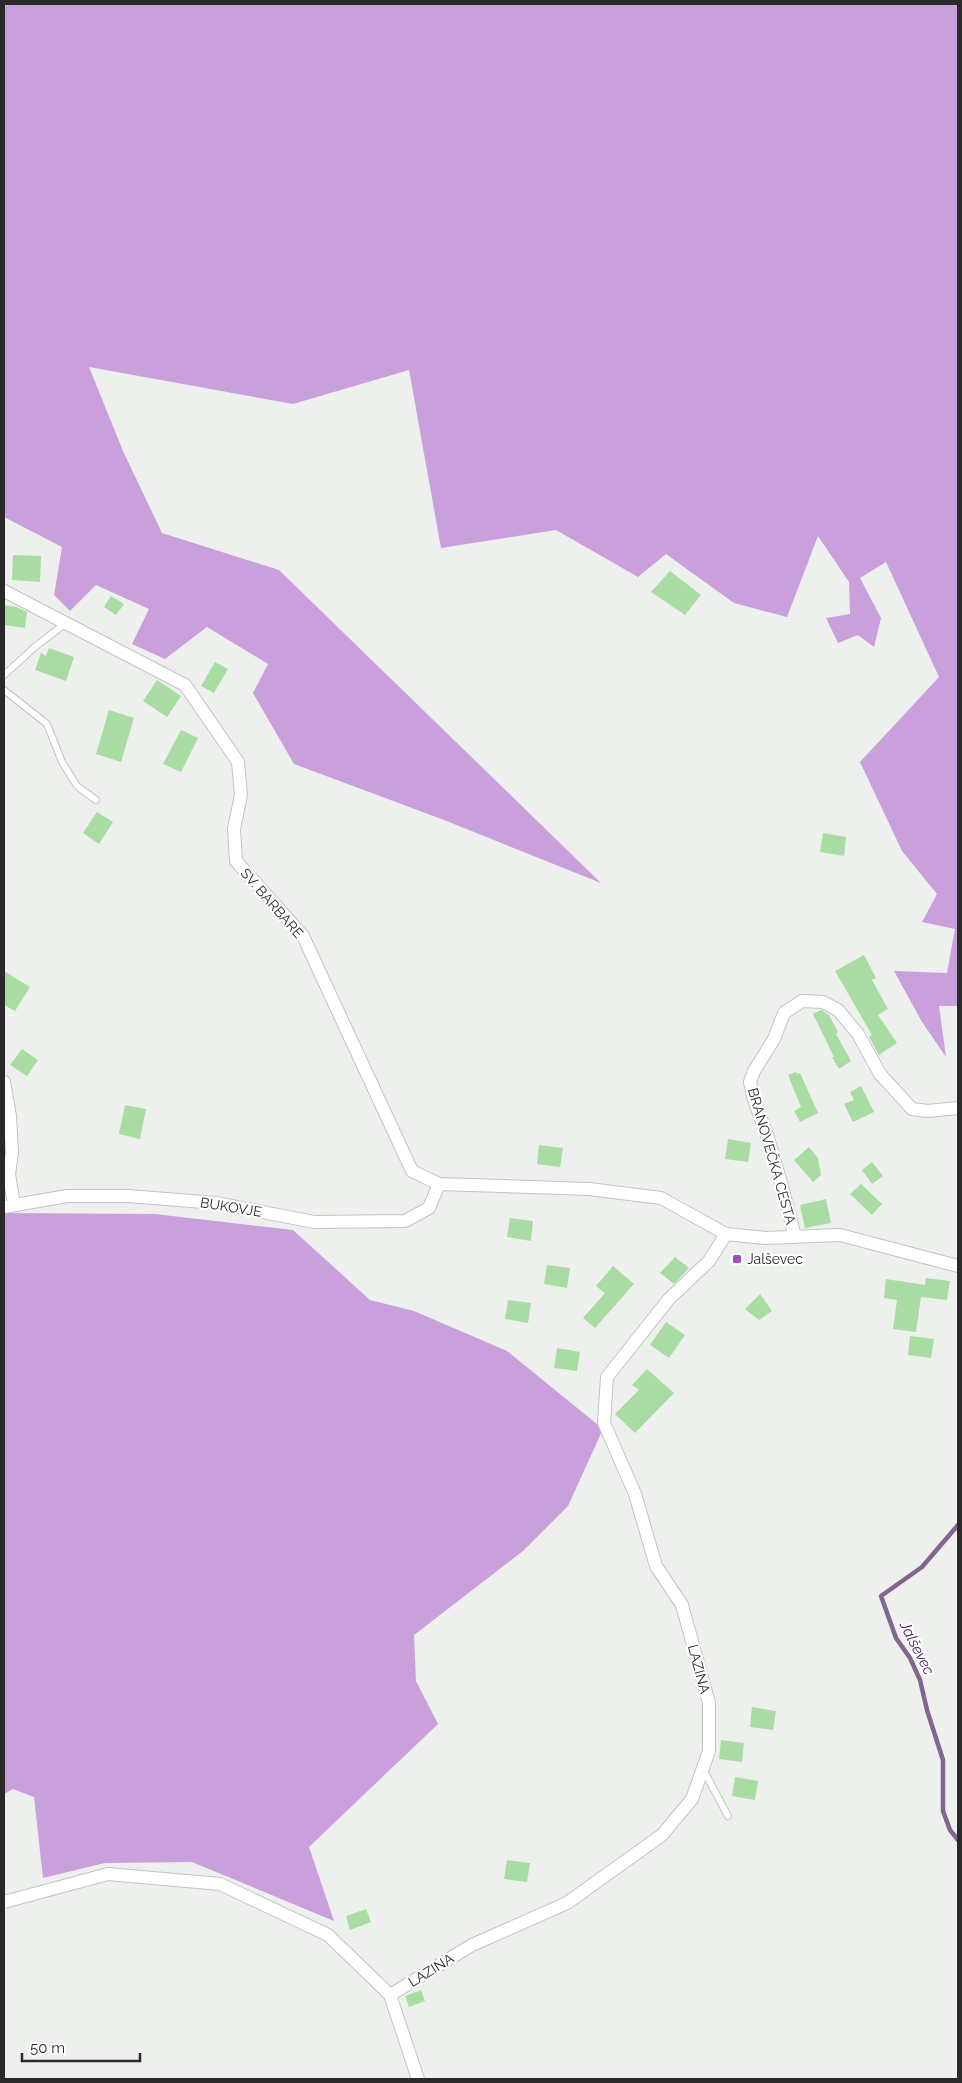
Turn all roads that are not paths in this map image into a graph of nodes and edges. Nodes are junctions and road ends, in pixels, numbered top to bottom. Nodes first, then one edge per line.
1 (4, 591) edge
2 (66, 623) junction
3 (4, 675) edge
4 (4, 690) edge
5 (96, 800) dead end
6 (4, 1082) edge
7 (958, 1108) edge
8 (439, 1184) junction
9 (9, 1206) edge
10 (726, 1234) junction
11 (794, 1237) junction
12 (958, 1266) edge
13 (703, 1769) junction
14 (728, 1816) dead end
15 (4, 1902) edge
16 (390, 1995) junction
17 (418, 2079) edge

1 - 2 street, SV. BARBARE
2 - 3 lane
2 - 8 street, SV. BARBARE
4 - 5 lane
6 - 9 street
7 - 11 street, BRANOVEČKA CESTA
8 - 9 street, BUKOVJE
8 - 10 street, BRANOVEČKA CESTA
10 - 11 street, BRANOVEČKA CESTA
10 - 13 street, LAZINA
11 - 12 street, BRANOVEČKA CESTA
13 - 14 lane
13 - 16 street, LAZINA
15 - 16 street
16 - 17 street

